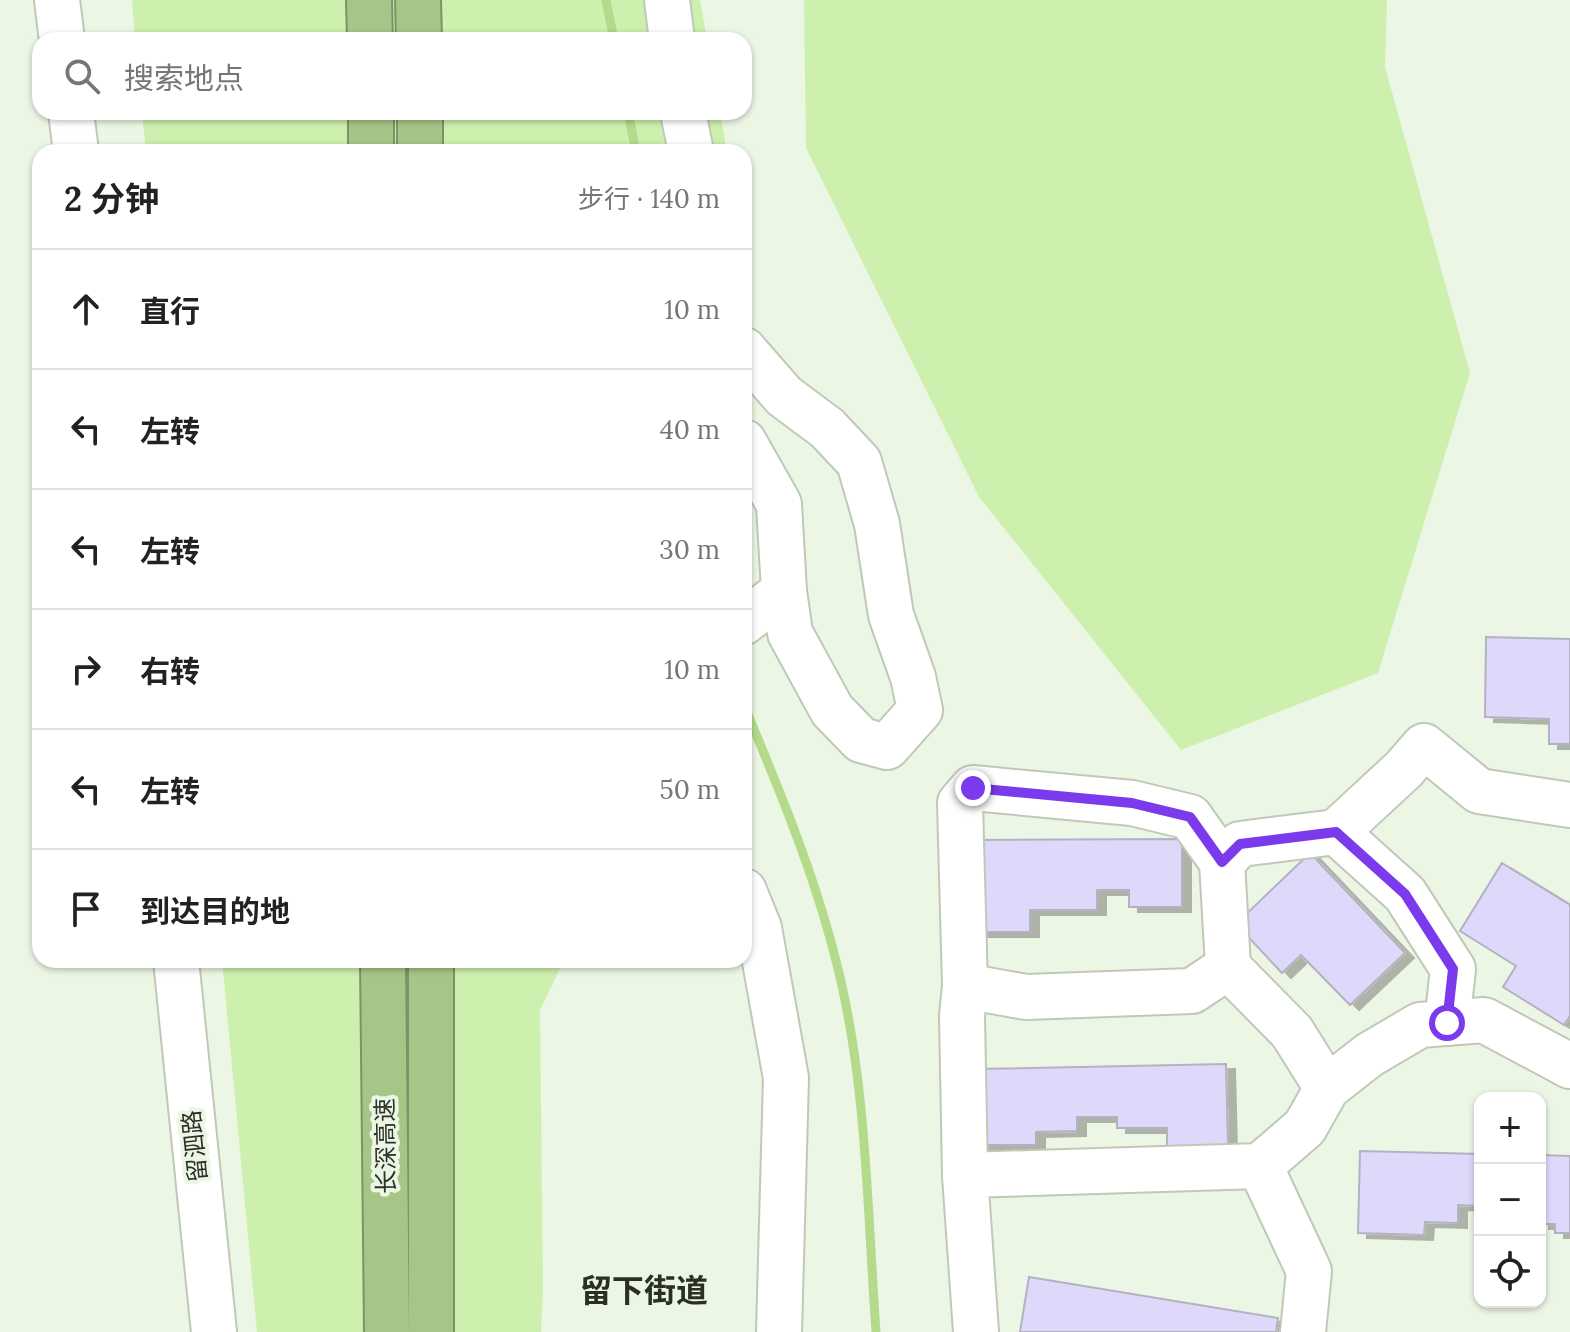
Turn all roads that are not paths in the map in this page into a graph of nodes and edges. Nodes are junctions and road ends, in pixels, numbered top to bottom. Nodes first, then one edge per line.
1 (57, 0) edge
2 (369, 0) edge
3 (418, 0) edge
4 (667, 0) edge
5 (61, 32) edge
6 (370, 32) edge
7 (419, 32) edge
8 (671, 32) edge
9 (72, 120) edge
10 (371, 120) edge
11 (420, 120) edge
12 (685, 120) edge
13 (75, 144) edge
14 (371, 144) edge
15 (420, 144) edge
16 (689, 144) edge
17 (752, 359) edge
18 (752, 456) edge
19 (763, 607) edge
20 (1570, 805) edge
21 (1336, 832) junction
22 (1222, 862) junction
23 (752, 911) edge
24 (1228, 967) junction
25 (177, 968) edge
26 (383, 968) edge
27 (431, 968) edge
28 (965, 986) junction
29 (1447, 1023) junction
30 (1570, 1066) edge
31 (1327, 1088) junction
32 (1260, 1166) junction
33 (965, 1175) junction
34 (214, 1332) edge
35 (387, 1332) edge
36 (431, 1332) edge
37 (779, 1332) edge
38 (976, 1332) edge
39 (1303, 1332) edge

1 - 5 street
2 - 6 highway
3 - 7 highway
4 - 8 street
9 - 13 street
10 - 14 highway
11 - 15 highway
12 - 16 street
17 - 19 street
18 - 19 street
20 - 21 street
21 - 22 street
21 - 29 street
22 - 24 street
22 - 28 street
23 - 37 street
24 - 28 street
24 - 31 street
25 - 34 street, 留泗路
26 - 35 highway, 长深高速
27 - 36 highway, 长深高速
28 - 33 street
29 - 30 street
29 - 31 street
31 - 32 street
32 - 33 street
32 - 39 street
33 - 38 street

